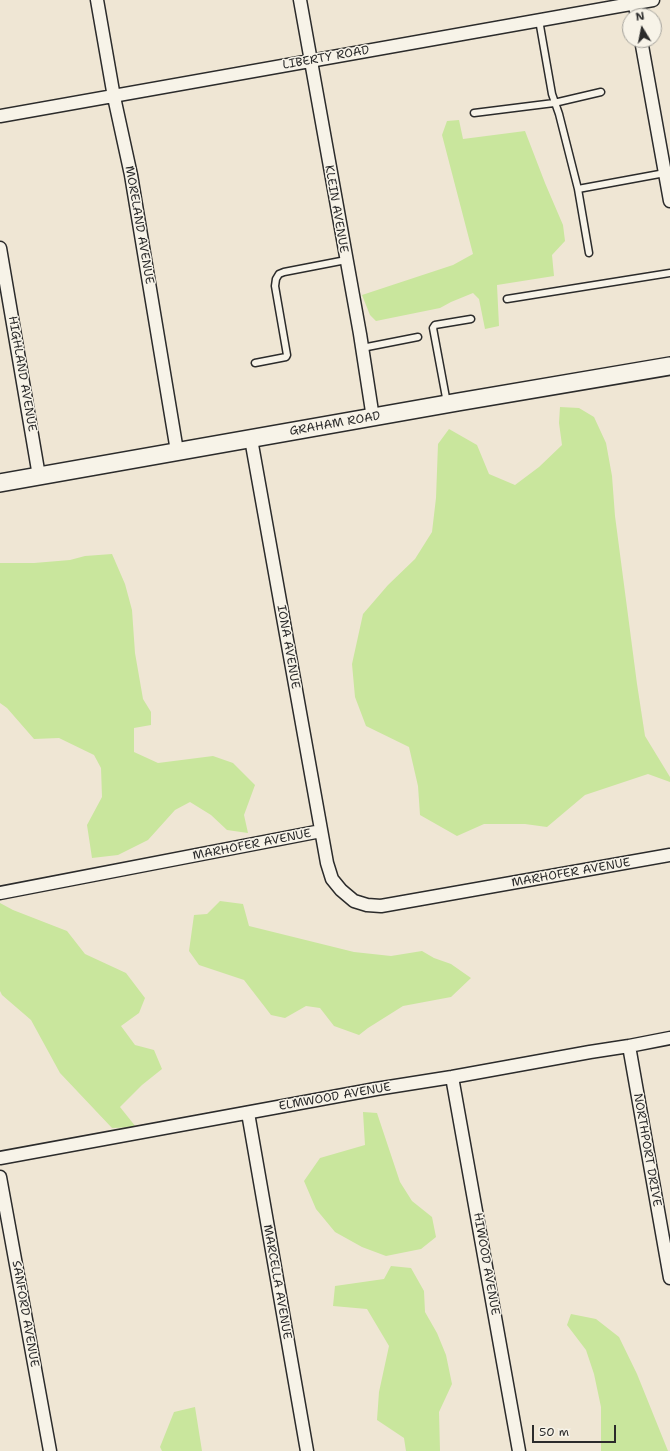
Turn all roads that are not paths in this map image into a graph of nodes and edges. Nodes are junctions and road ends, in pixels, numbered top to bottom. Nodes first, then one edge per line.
1 (97, 0) edge
2 (300, 0) edge
3 (653, 0) edge
4 (634, 2) edge
5 (539, 20) junction
6 (642, 48) edge
7 (311, 61) junction
8 (601, 92) dead end
9 (114, 96) junction
10 (554, 103) junction
11 (474, 113) dead end
12 (0, 116) edge
13 (665, 173) junction
14 (578, 189) junction
15 (670, 200) edge
16 (0, 248) edge
17 (589, 253) dead end
18 (346, 260) junction
19 (670, 273) edge
20 (507, 299) dead end
21 (471, 319) dead end
22 (418, 337) dead end
23 (362, 348) junction
24 (255, 364) dead end
25 (670, 366) edge
26 (447, 404) junction
27 (373, 418) junction
28 (251, 439) junction
29 (177, 451) junction
30 (39, 476) junction
31 (0, 483) edge
32 (320, 831) junction
33 (670, 855) edge
34 (0, 893) edge
35 (670, 1038) edge
36 (629, 1046) junction
37 (452, 1077) junction
38 (248, 1113) junction
39 (0, 1158) edge
40 (0, 1177) edge
41 (670, 1278) edge
42 (50, 1451) edge
43 (307, 1451) edge
44 (519, 1451) edge

1 - 9 street, MORELAND AVENUE
2 - 7 street, KLEIN AVENUE
3 - 4 street, LIBERTY ROAD
4 - 5 street, LIBERTY ROAD
5 - 7 street, LIBERTY ROAD
5 - 10 lane
6 - 13 street
7 - 9 street, LIBERTY ROAD
7 - 18 street, KLEIN AVENUE
8 - 10 lane
9 - 12 street, LIBERTY ROAD
9 - 29 street, MORELAND AVENUE
10 - 11 lane
10 - 14 lane
13 - 14 lane
13 - 15 street
14 - 17 lane
16 - 30 street, HIGHLAND AVENUE
18 - 23 street, KLEIN AVENUE
18 - 24 lane
19 - 20 lane
21 - 26 lane
22 - 23 lane
23 - 27 street, KLEIN AVENUE
25 - 26 main road, GRAHAM ROAD
26 - 27 main road, GRAHAM ROAD
27 - 28 main road, GRAHAM ROAD
28 - 29 main road, GRAHAM ROAD
28 - 32 street, IONA AVENUE
29 - 30 main road, GRAHAM ROAD
30 - 31 main road, GRAHAM ROAD
32 - 33 street, MARHOFER AVENUE
32 - 34 street, MARHOFER AVENUE
35 - 36 street, ELMWOOD AVENUE
36 - 37 street, ELMWOOD AVENUE
36 - 41 street, NORTHPORT DRIVE
37 - 38 street, ELMWOOD AVENUE
37 - 44 street, HIWOOD AVENUE
38 - 39 street, ELMWOOD AVENUE
38 - 43 street, MARCELLA AVENUE
40 - 42 street, SANFORD AVENUE

